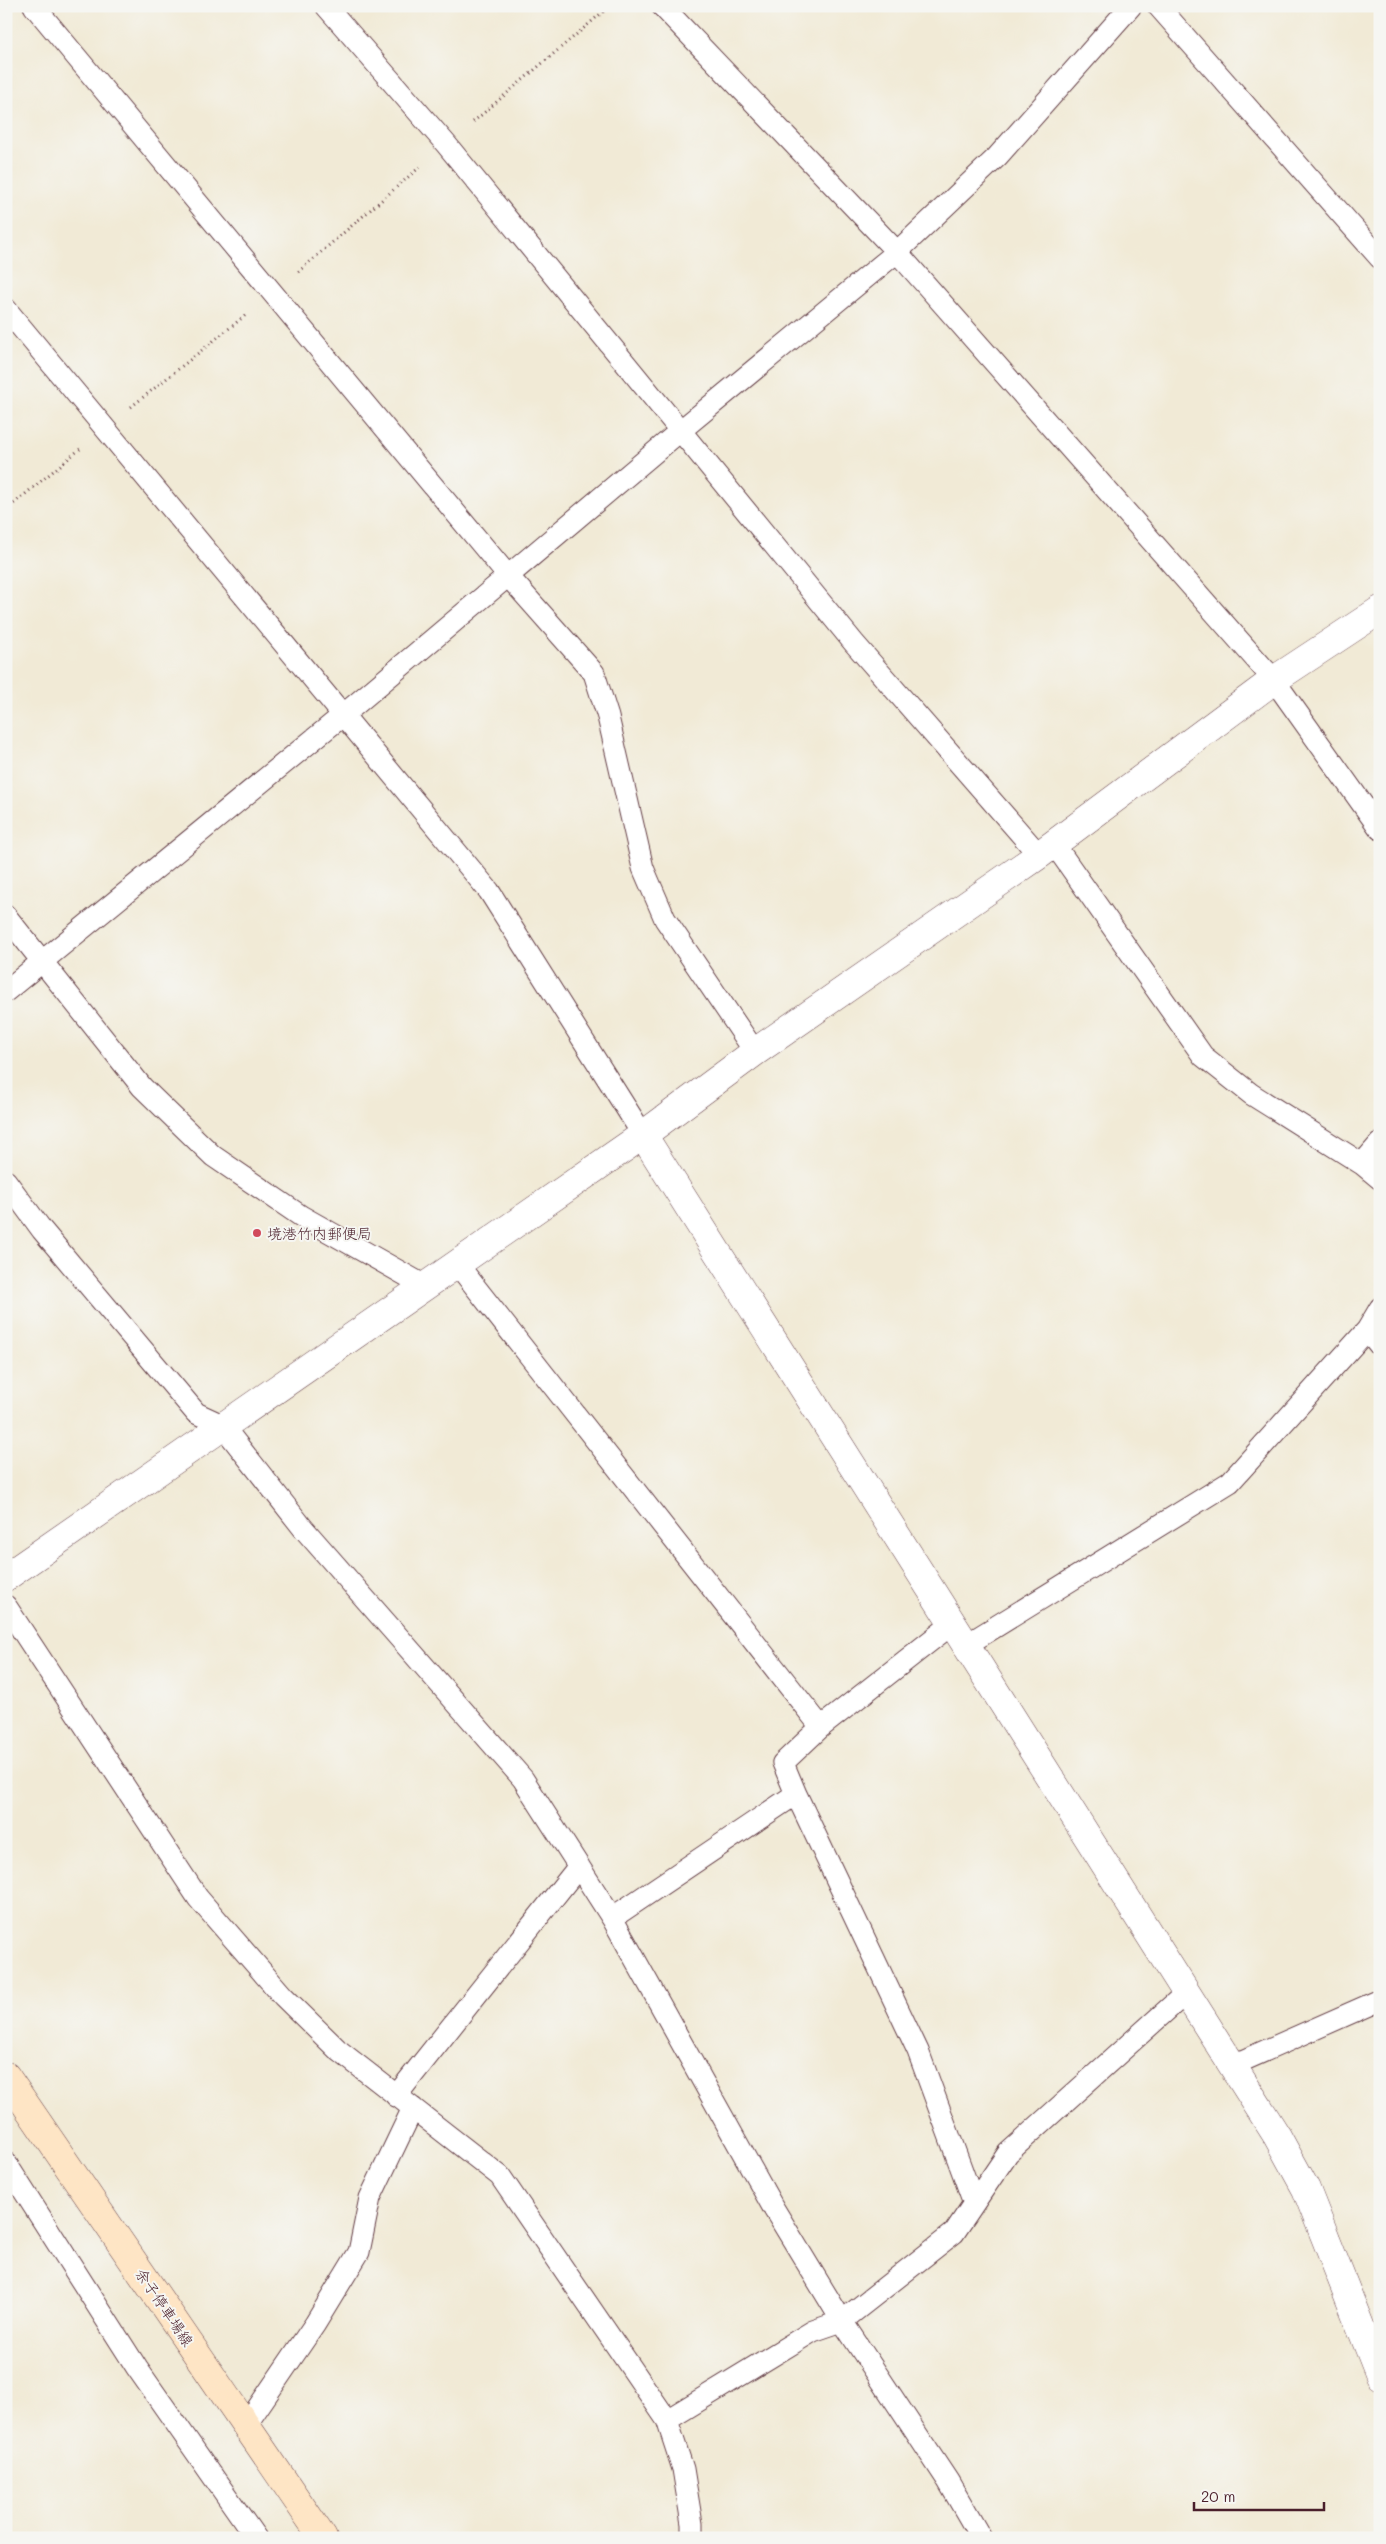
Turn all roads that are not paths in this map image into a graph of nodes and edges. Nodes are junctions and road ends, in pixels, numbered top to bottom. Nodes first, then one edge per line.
1 (34, 6) edge
2 (326, 6) edge
3 (662, 6) edge
4 (1131, 6) edge
5 (1158, 6) edge
6 (897, 252) junction
7 (1380, 258) edge
8 (6, 309) edge
9 (680, 431) junction
10 (508, 576) junction
11 (1380, 610) edge
12 (1274, 680) junction
13 (342, 716) junction
14 (1380, 829) edge
15 (1047, 849) junction
16 (6, 916) edge
17 (42, 961) junction
18 (6, 991) edge
19 (756, 1052) junction
20 (643, 1134) junction
21 (1380, 1143) edge
22 (1362, 1164) junction
23 (1380, 1179) edge
24 (6, 1181) edge
25 (458, 1264) junction
26 (425, 1286) junction
27 (1380, 1308) edge
28 (1373, 1338) edge
29 (222, 1425) junction
30 (6, 1577) edge
31 (6, 1606) edge
32 (959, 1634) junction
33 (821, 1727) junction
34 (796, 1794) junction
35 (579, 1866) junction
36 (612, 1918) junction
37 (1187, 1992) junction
38 (1380, 2000) edge
39 (1232, 2065) junction
40 (6, 2076) edge
41 (404, 2102) junction
42 (6, 2163) edge
43 (974, 2203) junction
44 (842, 2321) junction
45 (1380, 2376) edge
46 (667, 2420) junction
47 (246, 2425) junction
48 (256, 2538) edge
49 (323, 2538) edge
50 (692, 2538) edge
51 (981, 2538) edge

1 - 10 lane
2 - 9 lane
3 - 6 lane
4 - 6 lane
5 - 7 lane
6 - 9 lane
6 - 12 lane
8 - 13 lane
9 - 10 lane
9 - 15 lane
10 - 13 lane
10 - 19 lane
11 - 12 street
12 - 14 lane
12 - 15 street
13 - 17 lane
13 - 20 lane
15 - 19 street
15 - 22 lane
16 - 17 lane
17 - 18 lane
17 - 26 lane
19 - 20 street
20 - 25 street
20 - 32 street
21 - 22 lane
22 - 23 lane
24 - 29 lane
25 - 26 street
25 - 33 lane
26 - 29 street
27 - 28 lane
28 - 32 lane
29 - 30 street
29 - 35 lane
31 - 41 lane
32 - 33 lane
32 - 37 street
33 - 34 lane
34 - 36 lane
34 - 43 lane
35 - 36 lane
35 - 41 lane
36 - 44 lane
37 - 39 street
37 - 43 lane
38 - 39 lane
39 - 45 street
40 - 47 main road, 余子停車場線
41 - 46 lane
41 - 47 lane
42 - 48 lane
43 - 44 lane
44 - 46 lane
44 - 51 lane
46 - 50 lane
47 - 49 main road, 余子停車場線

